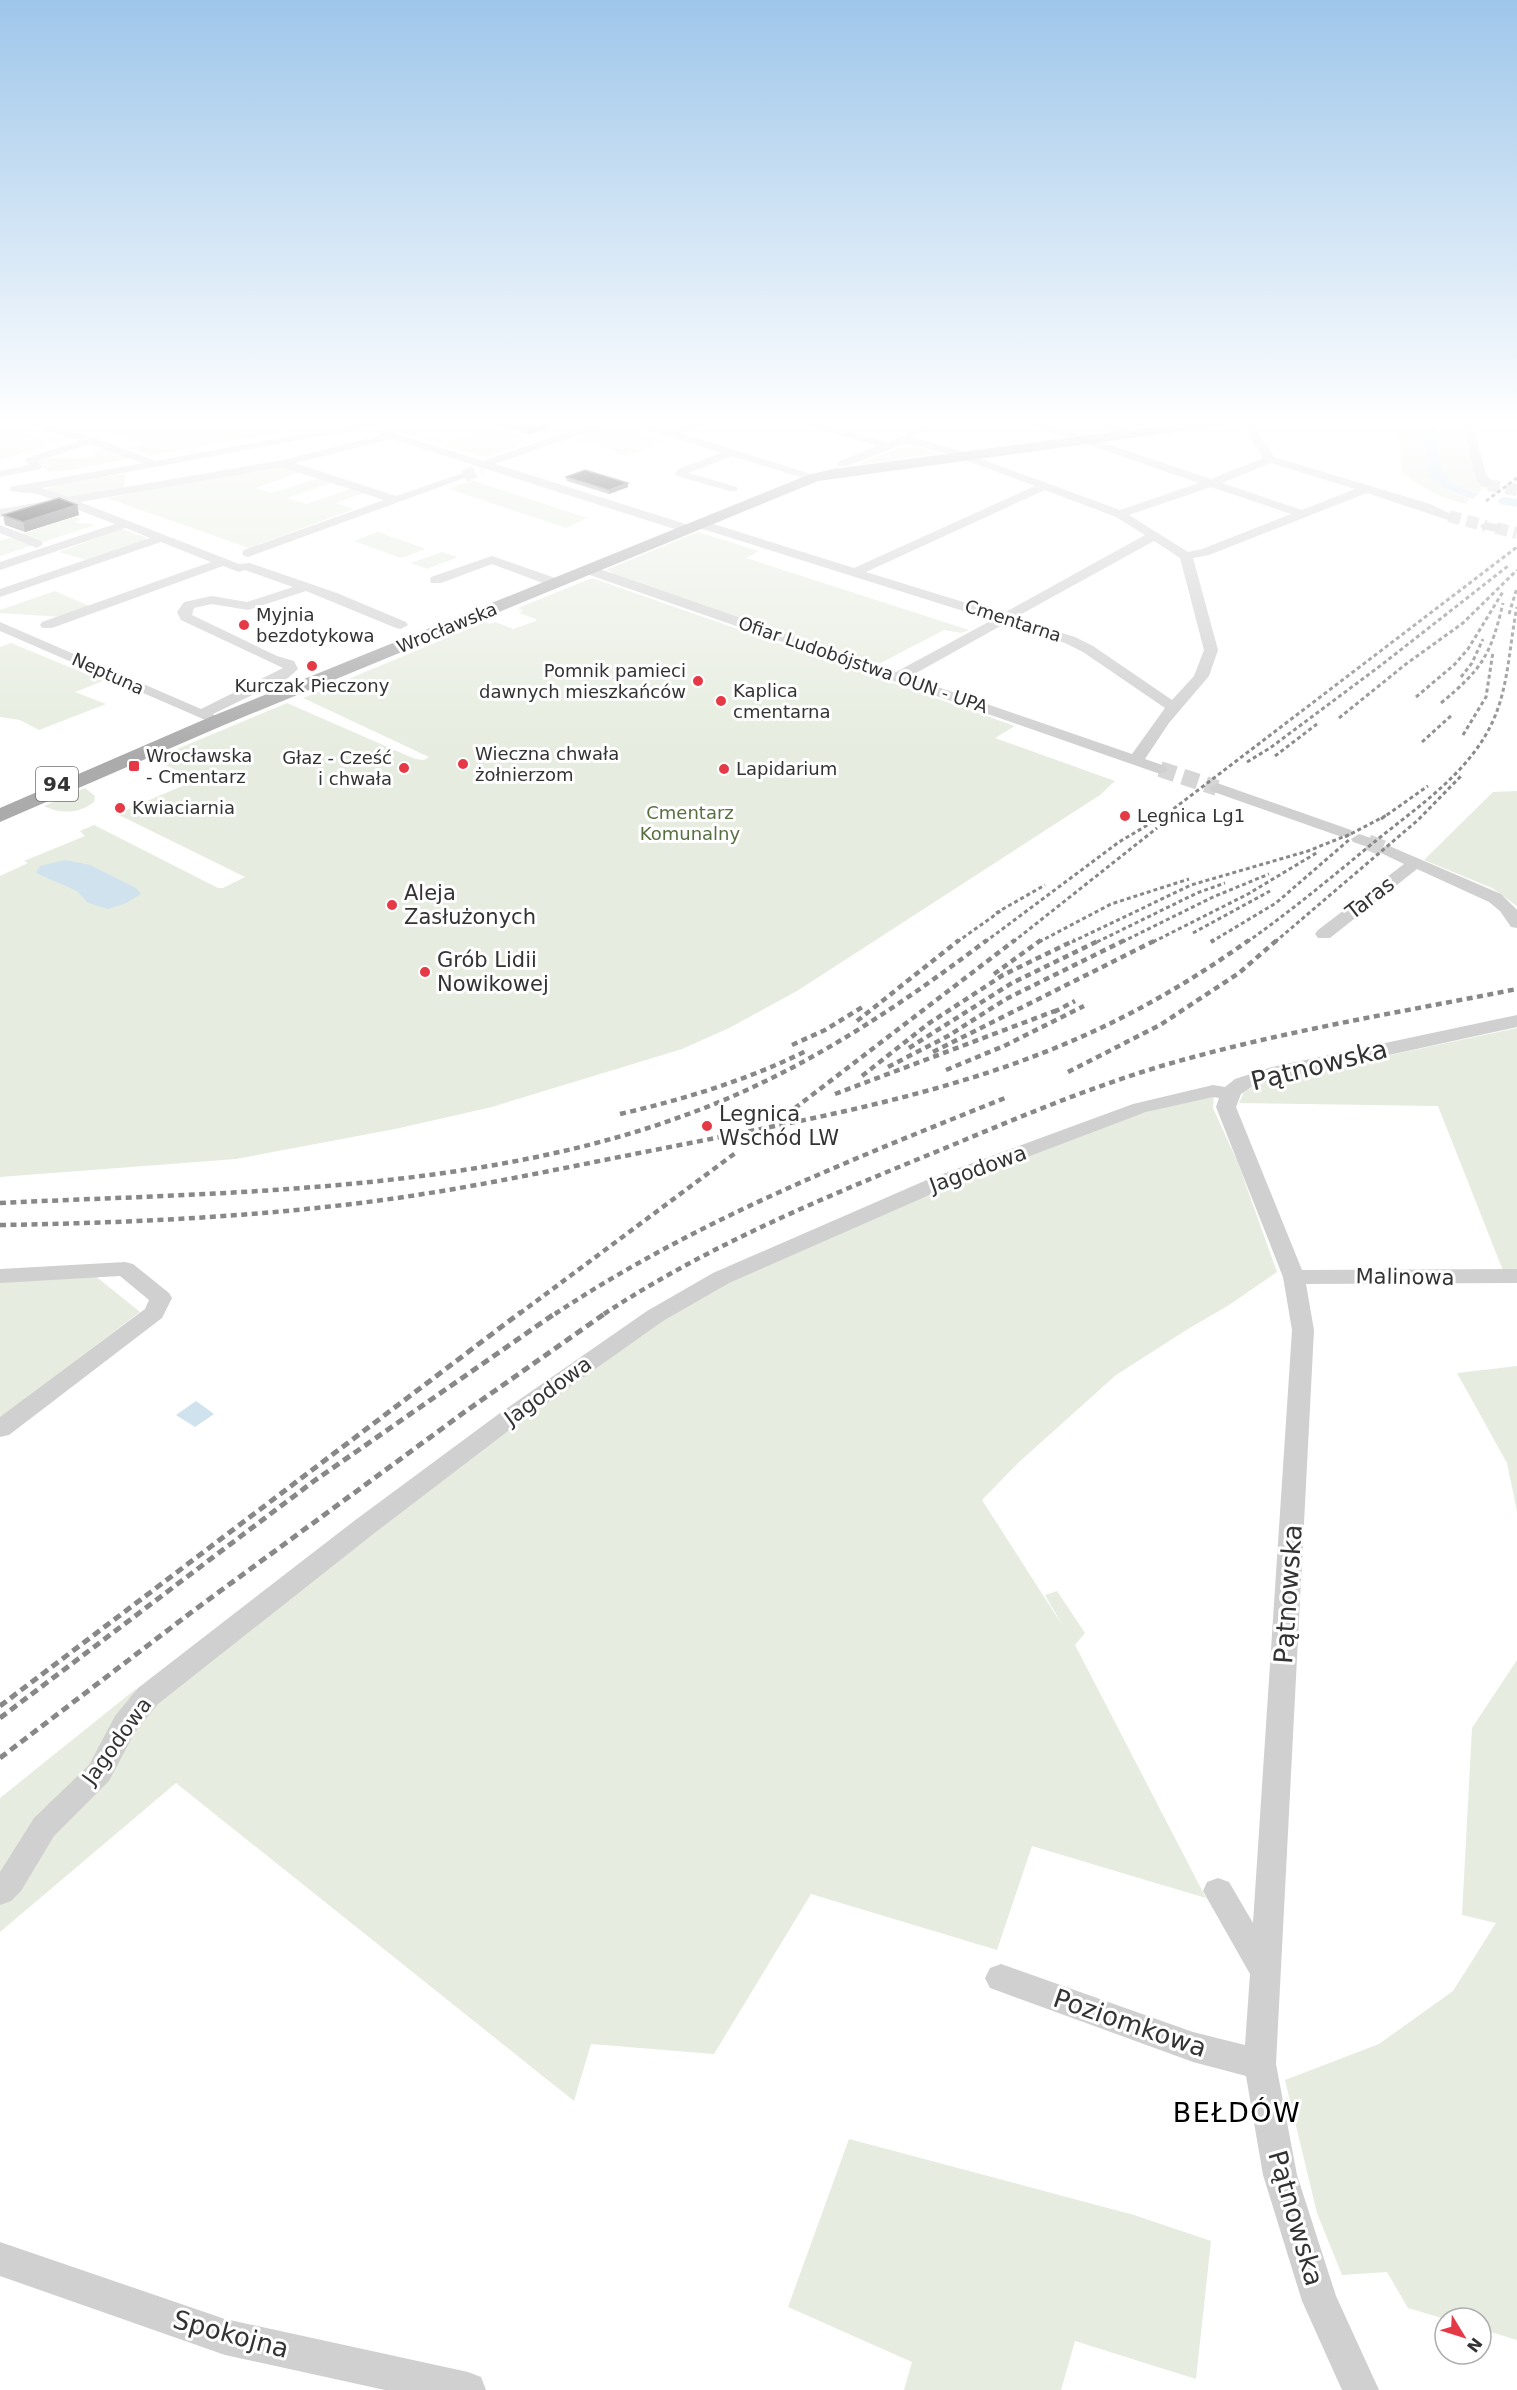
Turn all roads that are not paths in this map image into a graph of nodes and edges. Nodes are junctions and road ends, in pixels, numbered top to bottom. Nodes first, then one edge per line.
1 (7, 533) edge
2 (97, 533) edge
3 (146, 533) edge
4 (305, 533) edge
5 (678, 533) edge
6 (717, 533) edge
7 (943, 533) edge
8 (1151, 533) edge
9 (1255, 533) edge
10 (1155, 535) junction
11 (162, 538) junction
12 (44, 547) junction
13 (248, 553) dead end
14 (1186, 556) junction
15 (222, 562) junction
16 (0, 566) edge
17 (589, 570) junction
18 (856, 572) junction
19 (436, 580) dead end
20 (556, 583) junction
21 (306, 587) junction
22 (0, 593) edge
23 (1004, 618) junction
24 (401, 625) dead end
25 (0, 626) edge
26 (47, 626) dead end
27 (16, 633) junction
28 (0, 639) edge
29 (898, 677) junction
30 (1174, 708) junction
31 (209, 718) junction
32 (1136, 760) junction
33 (115, 765) junction
34 (1160, 769) tunnel mouth
35 (1217, 788) tunnel mouth
36 (0, 809) edge
37 (0, 816) edge
38 (1357, 838) tunnel mouth
39 (1387, 850) tunnel mouth
40 (1416, 862) junction
41 (1517, 923) edge
42 (1324, 934) dead end
43 (1517, 1021) edge
44 (1228, 1094) junction
45 (0, 1276) edge
46 (1517, 1276) edge
47 (1294, 1277) junction
48 (0, 1429) edge
49 (1218, 1891) dead end
50 (0, 1892) edge
51 (1265, 1972) junction
52 (1001, 1978) dead end
53 (1260, 2064) junction
54 (0, 2259) edge
55 (468, 2390) edge
56 (1361, 2390) edge

1 - 12 street
2 - 12 street
3 - 11 street
4 - 13 street
5 - 17 main road, Wrocławska / 94
6 - 18 street, Cmentarna
7 - 18 street
8 - 10 street
9 - 14 street
10 - 14 street
10 - 23 street
11 - 15 street
11 - 22 street
12 - 16 street
14 - 30 street
15 - 21 street
15 - 26 street
17 - 20 main road, Wrocławska / 94
17 - 29 street, Ofiar Ludobójstwa OUN - UPA
18 - 23 street, Cmentarna
19 - 20 street
20 - 31 main road, Wrocławska / 94
21 - 24 street
21 - 31 street
23 - 29 street
23 - 30 street, Cmentarna
25 - 27 street, Neptuna
27 - 28 street
27 - 31 street, Neptuna
29 - 32 street, Ofiar Ludobójstwa OUN - UPA
30 - 32 street
31 - 33 main road, Wrocławska / 94
32 - 34 street
33 - 36 main road, Wrocławska / 94
33 - 37 main road, Wrocławska / 94
35 - 38 street
39 - 40 street
40 - 41 street
40 - 42 street, Taras
43 - 44 street, Pątnowska
44 - 47 street, Pątnowska
44 - 50 street, Jagodowa
45 - 48 street
46 - 47 street, Malinowa
47 - 51 street, Pątnowska
49 - 51 street
51 - 53 street, Pątnowska
52 - 53 street, Poziomkowa
53 - 56 street, Pątnowska
54 - 55 street, Spokojna

